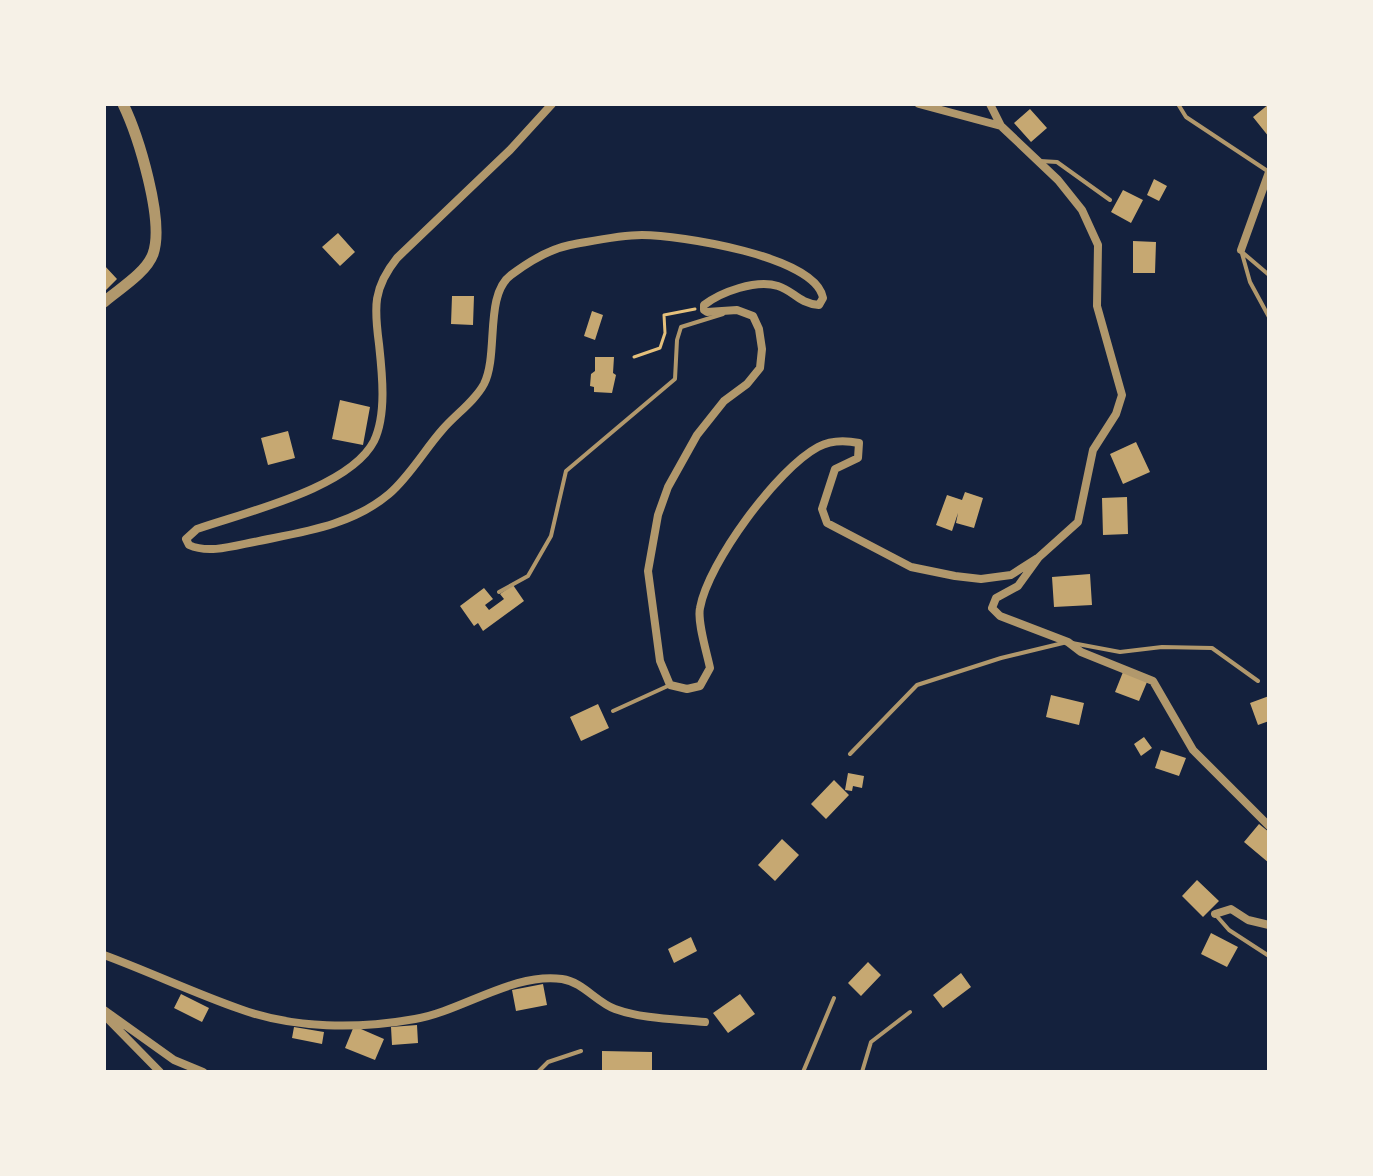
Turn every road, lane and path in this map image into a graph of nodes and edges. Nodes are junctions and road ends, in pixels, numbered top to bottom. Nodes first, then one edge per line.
1 (123, 104) edge
2 (552, 104) edge
3 (919, 104) edge
4 (990, 104) edge
5 (1178, 104) edge
6 (1001, 126) junction
7 (1038, 161) junction
8 (1269, 172) edge
9 (1110, 200) dead end
10 (1241, 250) junction
11 (1269, 275) edge
12 (104, 302) edge
13 (703, 308) junction
14 (737, 310) junction
15 (1269, 317) edge
16 (634, 357) dead end
17 (1039, 557) junction
18 (499, 592) dead end
19 (1068, 642) junction
20 (1258, 681) dead end
21 (670, 685) junction
22 (613, 711) dead end
23 (850, 754) dead end
24 (1269, 826) edge
25 (1215, 914) joint
26 (1269, 925) edge
27 (104, 955) edge
28 (1269, 956) edge
29 (834, 998) dead end
30 (910, 1012) dead end
31 (104, 1013) edge
32 (705, 1022) dead end
33 (581, 1051) dead end
34 (160, 1072) edge
35 (203, 1072) edge
36 (538, 1072) edge
37 (803, 1072) edge
38 (862, 1072) edge

1 - 12 street
2 - 13 street
3 - 6 street
4 - 6 street
5 - 8 lane
6 - 7 street
7 - 9 lane
7 - 17 street
8 - 10 street
10 - 11 lane
10 - 15 lane
13 - 14 street
13 - 16 path
14 - 18 lane
14 - 21 street
17 - 19 street
17 - 21 street
19 - 20 lane
19 - 23 lane
19 - 24 street
21 - 22 lane
25 - 26 street
25 - 28 lane
27 - 32 street
29 - 37 lane
30 - 38 lane
31 - 34 street
31 - 35 street
33 - 36 lane

